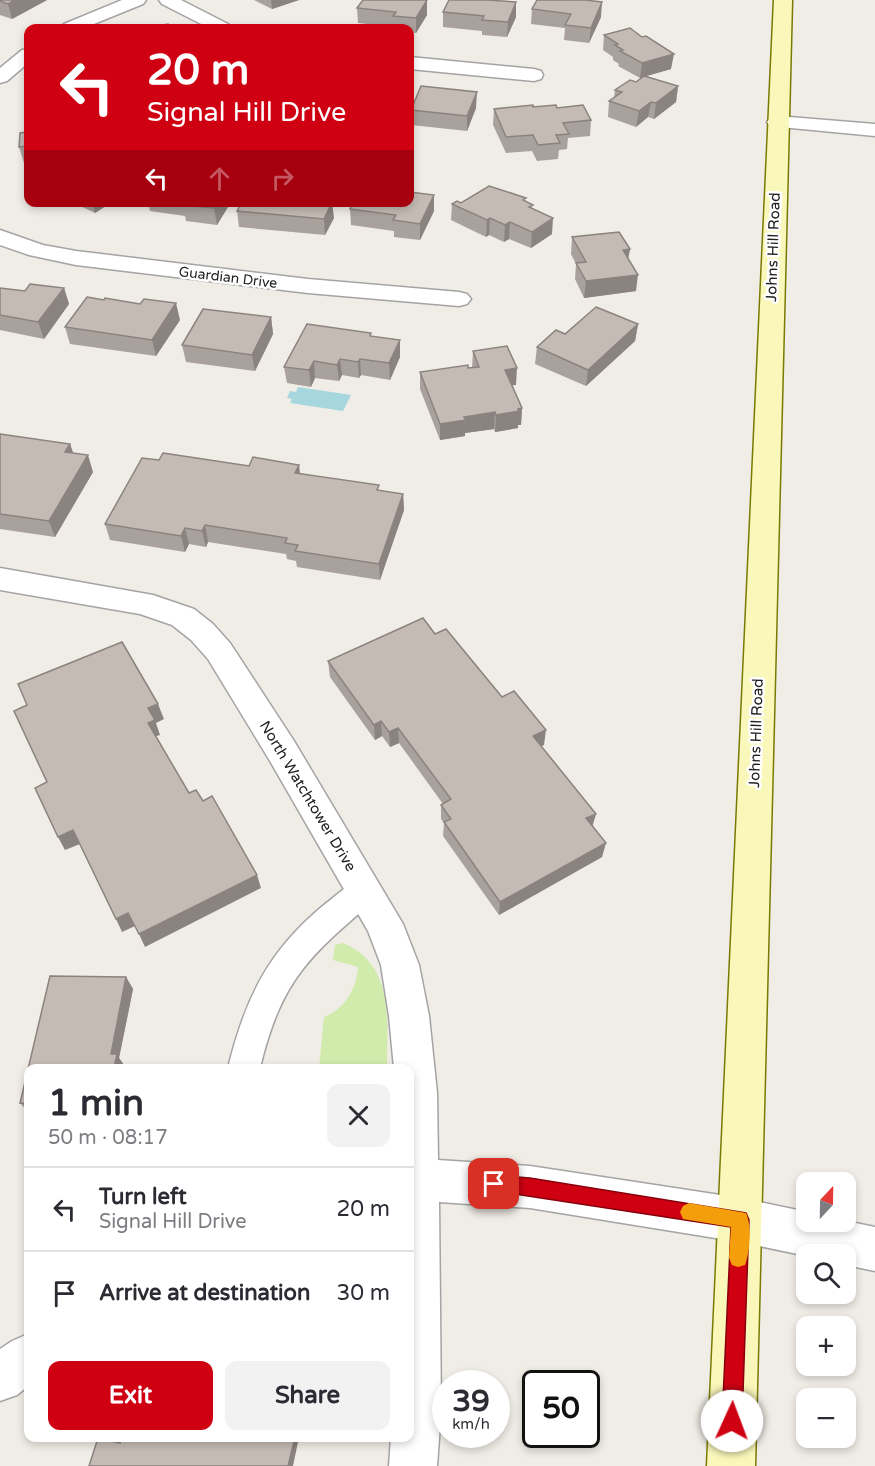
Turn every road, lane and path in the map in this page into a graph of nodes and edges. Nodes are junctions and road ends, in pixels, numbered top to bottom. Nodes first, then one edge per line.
1 (137, 0) edge
2 (168, 0) edge
3 (783, 0) edge
4 (80, 24) edge
5 (214, 24) edge
6 (24, 57) edge
7 (414, 63) edge
8 (534, 75) dead end
9 (0, 77) edge
10 (777, 122) junction
11 (875, 130) edge
12 (0, 237) edge
13 (459, 299) dead end
14 (0, 579) edge
15 (365, 890) junction
16 (245, 1064) edge
17 (414, 1064) edge
18 (414, 1068) edge
19 (414, 1145) edge
20 (414, 1179) edge
21 (414, 1211) edge
22 (740, 1220) junction
23 (875, 1248) edge
24 (24, 1360) edge
25 (0, 1378) edge
26 (412, 1466) edge
27 (731, 1466) edge

1 - 4 street
2 - 5 street
3 - 10 main road, Johns Hill Road
6 - 9 street
7 - 8 street
10 - 11 street
10 - 22 main road, Johns Hill Road
12 - 13 street, Guardian Drive
14 - 15 street, North Watchtower Drive
15 - 16 lane
15 - 17 street, North Watchtower Drive
18 - 19 street, North Watchtower Drive
20 - 22 street
21 - 26 street, North Watchtower Drive
22 - 23 street
22 - 27 main road, Johns Hill Road
24 - 25 street

